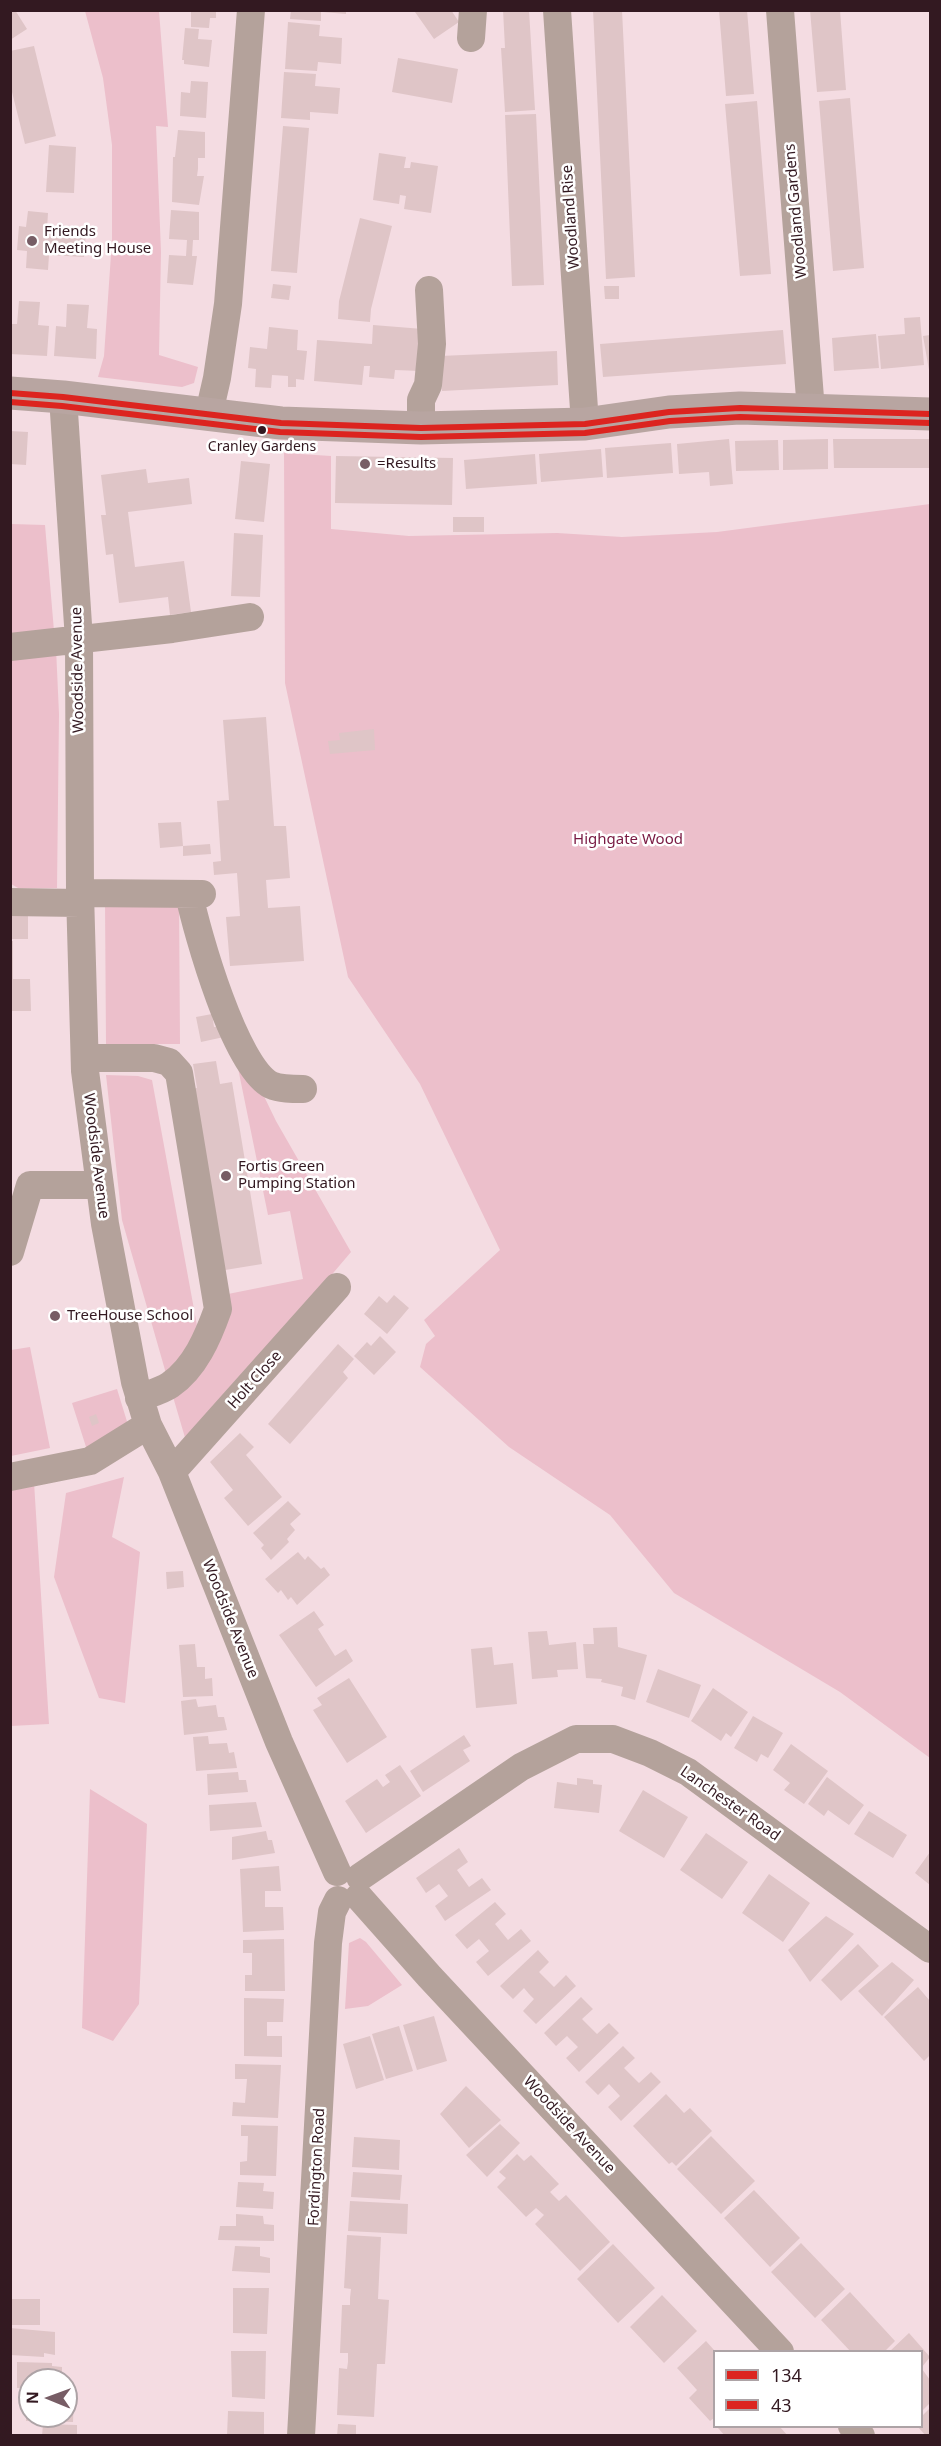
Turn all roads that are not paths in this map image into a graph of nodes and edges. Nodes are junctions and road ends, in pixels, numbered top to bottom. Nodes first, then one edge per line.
1 (251, 10) edge
2 (557, 10) edge
3 (780, 10) edge
4 (429, 290) dead end
5 (10, 393) edge
6 (63, 397) junction
7 (812, 411) junction
8 (209, 413) junction
9 (930, 414) edge
10 (585, 424) junction
11 (421, 428) junction
12 (250, 617) dead end
13 (79, 640) junction
14 (10, 647) edge
15 (80, 898) junction
16 (10, 902) edge
17 (85, 1058) junction
18 (303, 1089) dead end
19 (20, 1180) edge
20 (99, 1185) junction
21 (10, 1252) edge
22 (337, 1287) dead end
23 (139, 1398) junction
24 (148, 1425) junction
25 (172, 1472) junction
26 (10, 1477) edge
27 (348, 1886) junction
28 (930, 1949) edge
29 (778, 2350) edge
30 (301, 2436) edge

1 - 8 street
2 - 10 street, Woodland Rise
3 - 7 street, Woodland Gardens
4 - 11 street
5 - 6 main road
6 - 8 main road
6 - 13 street, Woodside Avenue
7 - 9 main road
7 - 10 main road
8 - 11 main road
10 - 11 main road
12 - 13 street
13 - 14 street
13 - 15 street, Woodside Avenue
15 - 16 street
15 - 17 street, Woodside Avenue
15 - 18 street
17 - 20 street, Woodside Avenue
17 - 23 street
19 - 20 street
19 - 21 street
20 - 23 street, Woodside Avenue
22 - 25 street, Holt Close
23 - 24 street, Woodside Avenue
24 - 25 street, Woodside Avenue
24 - 26 street
25 - 27 street, Woodside Avenue
27 - 28 street, Lanchester Road
27 - 29 street, Woodside Avenue
27 - 30 street, Fordington Road

